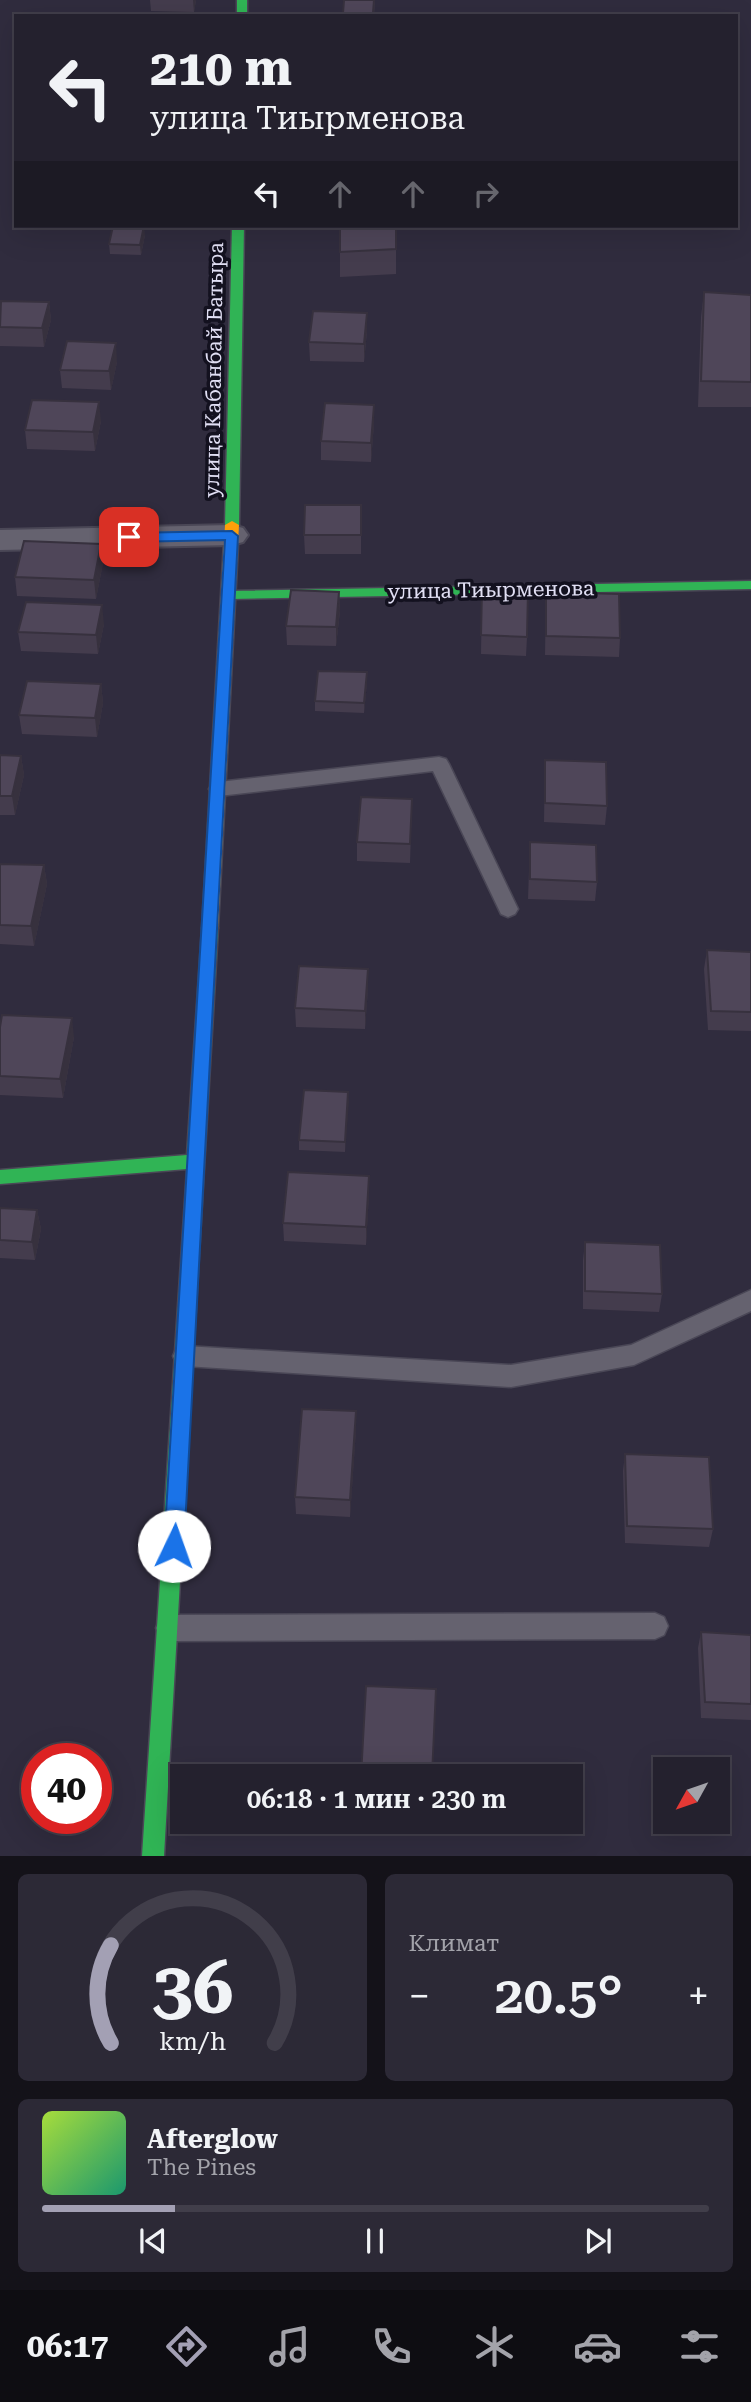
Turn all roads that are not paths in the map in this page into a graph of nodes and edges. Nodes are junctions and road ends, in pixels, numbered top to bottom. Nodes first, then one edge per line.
1 (238, 228) edge
2 (232, 536) junction
3 (0, 540) edge
4 (751, 584) edge
5 (230, 595) junction
6 (219, 789) junction
7 (508, 909) dead end
8 (197, 1161) junction
9 (0, 1177) edge
10 (751, 1300) edge
11 (185, 1356) junction
12 (655, 1626) dead end
13 (169, 1628) junction
14 (153, 1856) edge

1 - 2 street, улица Кабанбай Батыра
2 - 3 street
2 - 5 street, улица Кабанбай Батыра
4 - 5 street, улица Тиырменова
5 - 6 street, улица Кабанбай Батыра
6 - 7 lane
6 - 8 street, улица Кабанбай Батыра
8 - 9 street
8 - 11 street, улица Кабанбай Батыра
10 - 11 lane
11 - 13 street, улица Кабанбай Батыра
12 - 13 lane
13 - 14 street, улица Кабанбай Батыра

